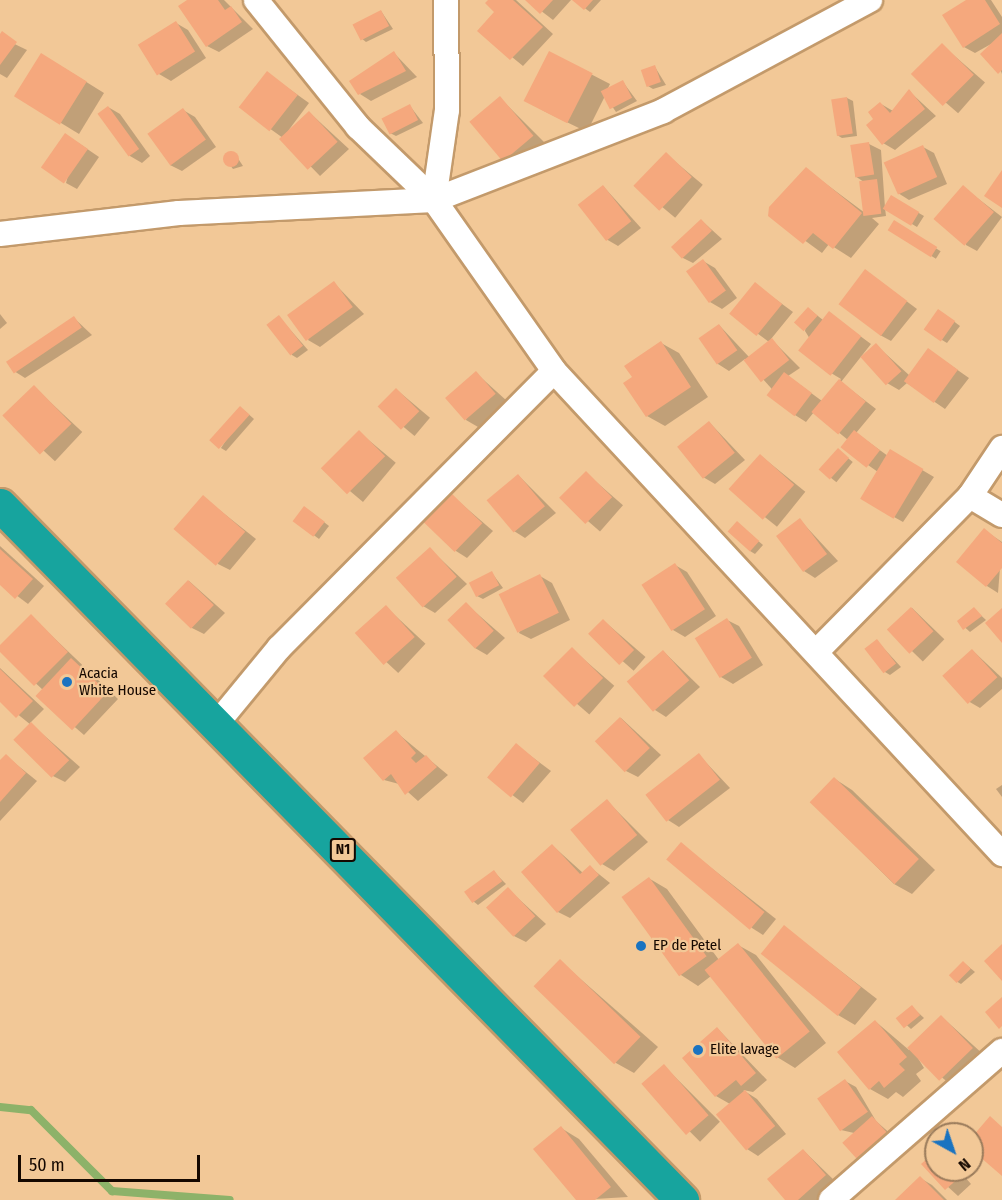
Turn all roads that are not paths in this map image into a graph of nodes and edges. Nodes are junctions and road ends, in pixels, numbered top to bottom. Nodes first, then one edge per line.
1 (256, 0) edge
2 (446, 0) edge
3 (870, 0) edge
4 (434, 200) junction
5 (0, 234) edge
6 (554, 371) junction
7 (1002, 448) edge
8 (970, 496) junction
9 (0, 504) edge
10 (1002, 515) edge
11 (816, 652) junction
12 (219, 722) junction
13 (1002, 854) edge
14 (1002, 1051) edge
15 (682, 1200) edge
16 (831, 1200) edge

1 - 4 street
2 - 4 street
3 - 4 street
4 - 5 street
4 - 6 street
6 - 11 street
6 - 12 street
7 - 8 street
8 - 10 street
8 - 11 street
9 - 12 highway, N1
11 - 13 street
12 - 15 highway, N1
14 - 16 street

